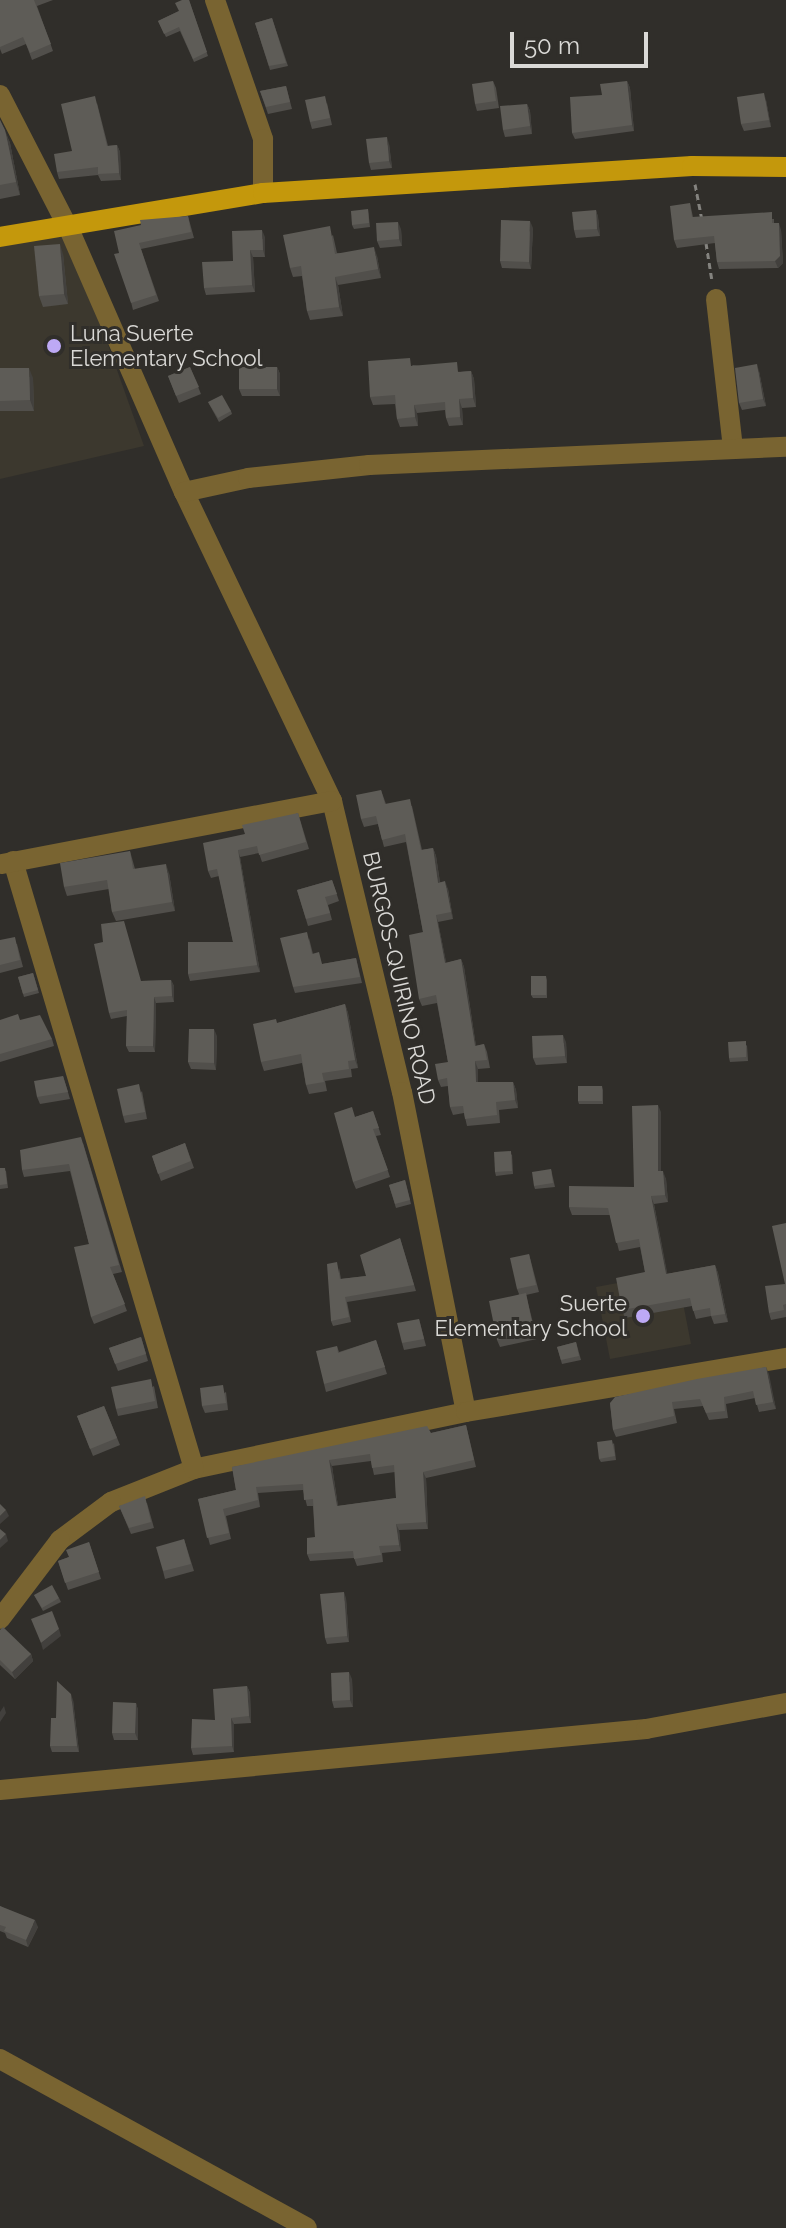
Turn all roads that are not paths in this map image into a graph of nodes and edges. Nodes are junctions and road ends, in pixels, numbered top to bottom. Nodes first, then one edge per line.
1 (215, 0) edge
2 (0, 95) edge
3 (786, 167) edge
4 (263, 193) junction
5 (69, 229) junction
6 (0, 237) edge
7 (716, 299) road end
8 (786, 447) edge
9 (733, 449) junction
10 (184, 492) junction
11 (332, 801) junction
12 (6, 862) edge
13 (786, 1358) edge
14 (466, 1412) junction
15 (194, 1469) junction
16 (0, 1619) edge
17 (786, 1703) edge
18 (0, 1790) edge
19 (0, 2059) edge
20 (307, 2228) edge

1 - 4 street
2 - 5 street, BURGOS-QUIRINO ROAD
3 - 4 main road
4 - 5 main road
5 - 6 main road
5 - 10 street, BURGOS-QUIRINO ROAD
7 - 9 street
8 - 9 street
9 - 10 street
10 - 11 street, BURGOS-QUIRINO ROAD
11 - 12 street
11 - 14 street, BURGOS-QUIRINO ROAD
12 - 15 street
13 - 14 street
14 - 15 street
15 - 16 street
17 - 18 street
19 - 20 street

